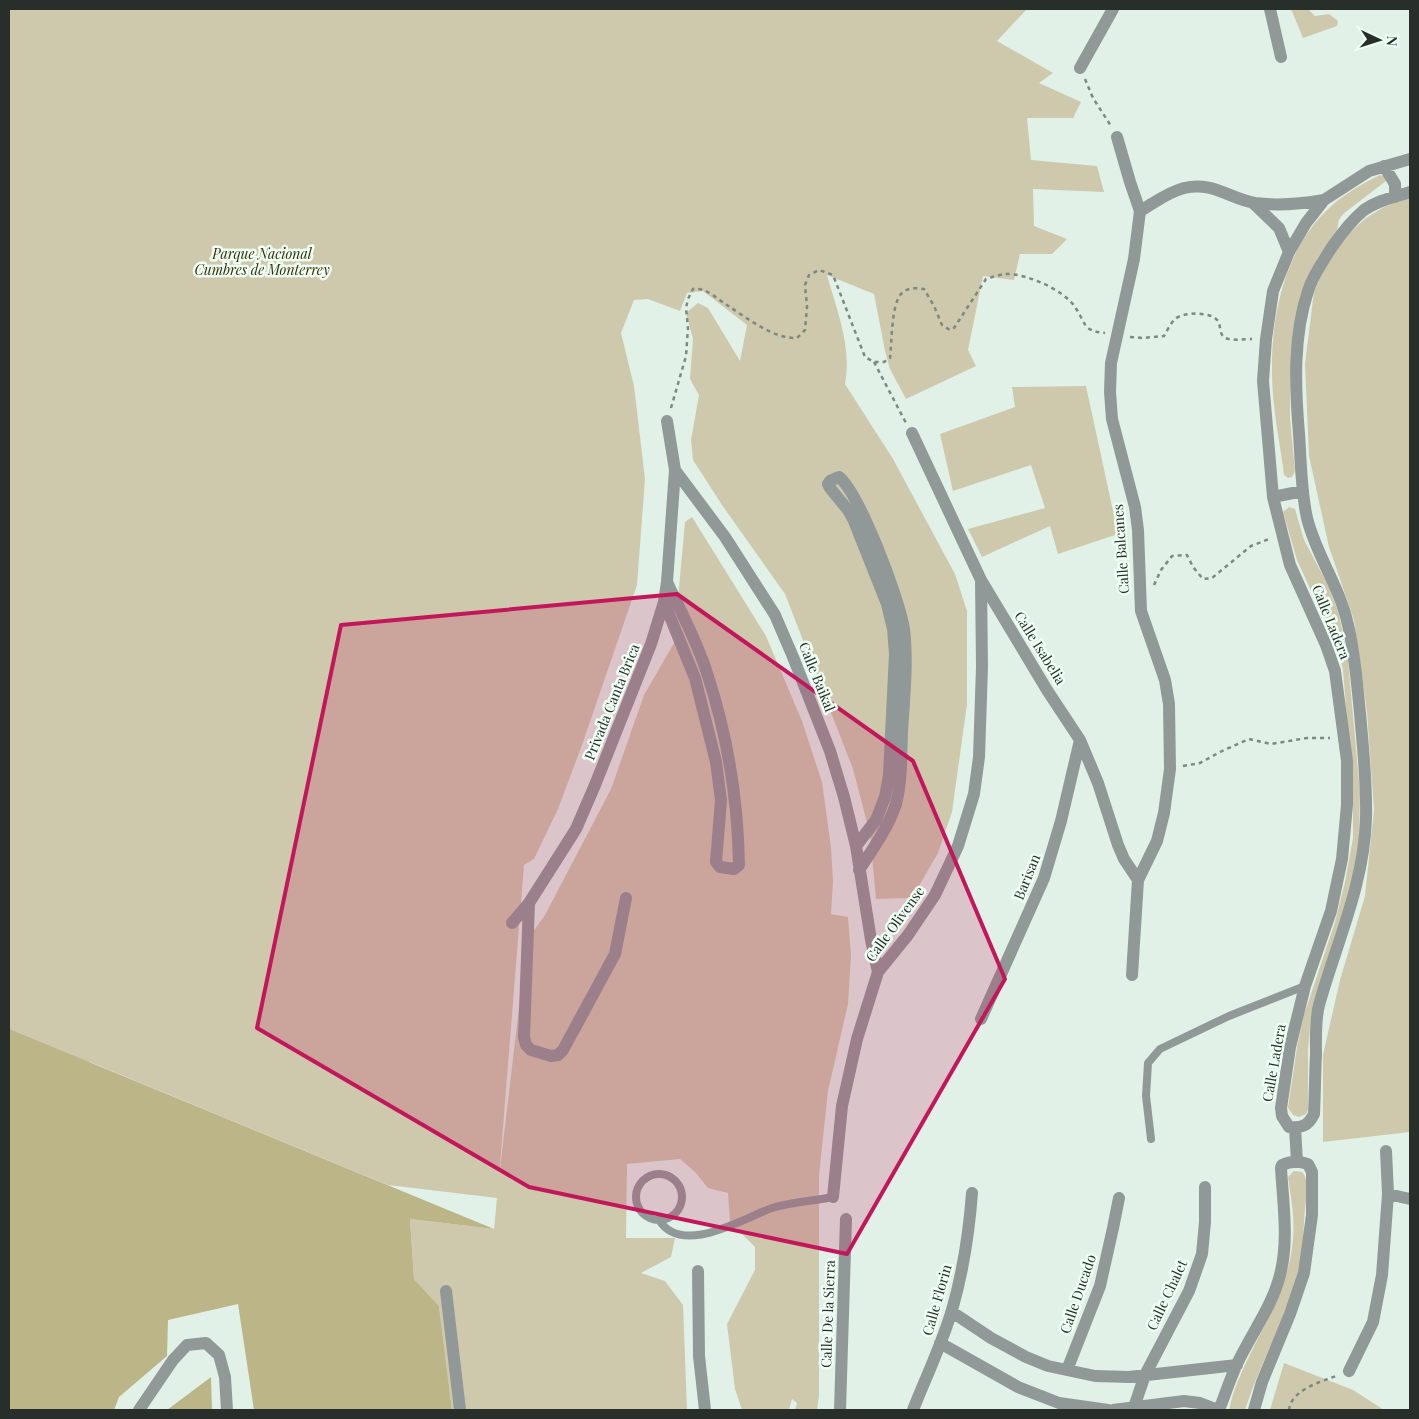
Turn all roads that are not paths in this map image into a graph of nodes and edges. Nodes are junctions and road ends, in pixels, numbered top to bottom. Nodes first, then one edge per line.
1 (1113, 9) edge
2 (1270, 9) edge
3 (1281, 56) dead end
4 (1080, 68) road end
5 (1118, 137) road end
6 (1410, 159) edge
7 (1384, 166) junction
8 (1410, 192) edge
9 (1395, 197) junction
10 (1324, 200) junction
11 (1253, 203) junction
12 (1140, 211) junction
13 (1289, 252) junction
14 (667, 421) road end
15 (912, 433) road end
16 (675, 470) junction
17 (1303, 491) junction
18 (1273, 496) junction
19 (980, 580) junction
20 (667, 582) junction
21 (664, 602) junction
22 (1080, 740) junction
23 (856, 846) junction
24 (859, 870) junction
25 (1138, 880) junction
26 (626, 898) dead end
27 (529, 903) junction
28 (512, 923) dead end
29 (878, 972) junction
30 (1132, 975) dead end
31 (1305, 986) junction
32 (981, 1019) dead end
33 (1295, 1128) junction
34 (1151, 1139) dead end
35 (1386, 1151) dead end
36 (1297, 1162) junction
37 (1204, 1187) dead end
38 (972, 1193) dead end
39 (1388, 1194) junction
40 (833, 1197) joint
41 (1119, 1198) dead end
42 (1410, 1199) edge
43 (846, 1219) dead end
44 (659, 1220) junction
45 (698, 1271) dead end
46 (446, 1292) dead end
47 (952, 1312) junction
48 (940, 1344) junction
49 (1237, 1365) junction
50 (1067, 1370) junction
51 (1350, 1371) road end
52 (1145, 1375) junction
53 (1058, 1406) edge
54 (1133, 1409) edge
55 (139, 1410) edge
56 (227, 1410) edge
57 (460, 1410) edge
58 (705, 1410) edge
59 (840, 1410) edge
60 (913, 1410) edge
61 (1108, 1410) edge
62 (1113, 1410) edge
63 (1219, 1410) edge
64 (1254, 1410) edge

1 - 4 street
2 - 3 street
5 - 12 street
6 - 7 street, Calle Ladera
7 - 9 street
7 - 10 street, Calle Ladera
8 - 9 street, Calle Ladera
9 - 17 street, Calle Ladera
10 - 11 street
10 - 13 street, Calle Ladera
11 - 12 street
11 - 13 street
12 - 25 street, Calle Balcanes
13 - 18 street, Calle Ladera
14 - 16 street, Calle Baikal
15 - 19 street, Calle Isabelia
16 - 20 street, Privada Canta Brica
16 - 23 street, Calle Baikal
17 - 18 street
17 - 33 street, Calle Ladera
18 - 31 street, Calle Ladera
19 - 22 street, Calle Isabelia
19 - 29 street, Calle Olivense
20 - 21 street, Privada Canta Brica
20 - 21 street
21 - 27 street, Privada Canta Brica
22 - 25 street, Calle Isabelia
22 - 32 street, Barisan
23 - 24 street, Calle Baikal
23 - 24 street
24 - 29 street, Calle Baikal
25 - 30 street
26 - 27 street
27 - 28 street, Privada Canta Brica
29 - 40 street, Calle Olivense
31 - 33 street, Calle Ladera
31 - 34 lane
33 - 36 street
35 - 39 street
36 - 49 street
36 - 64 street
37 - 52 street, Calle Chalet
38 - 47 street, Calle Florin
39 - 42 street
39 - 51 street
40 - 44 lane
41 - 50 street, Calle Ducado
43 - 59 street, Calle De la Sierra
44 - 44 lane
45 - 58 street
46 - 57 street
47 - 48 street, Calle Florin
47 - 50 street
48 - 53 street
48 - 60 street, Calle Florin
49 - 52 street
49 - 63 street
50 - 52 street
52 - 54 street, Calle Chalet
53 - 61 street
54 - 62 street
54 - 63 street
55 - 56 street

